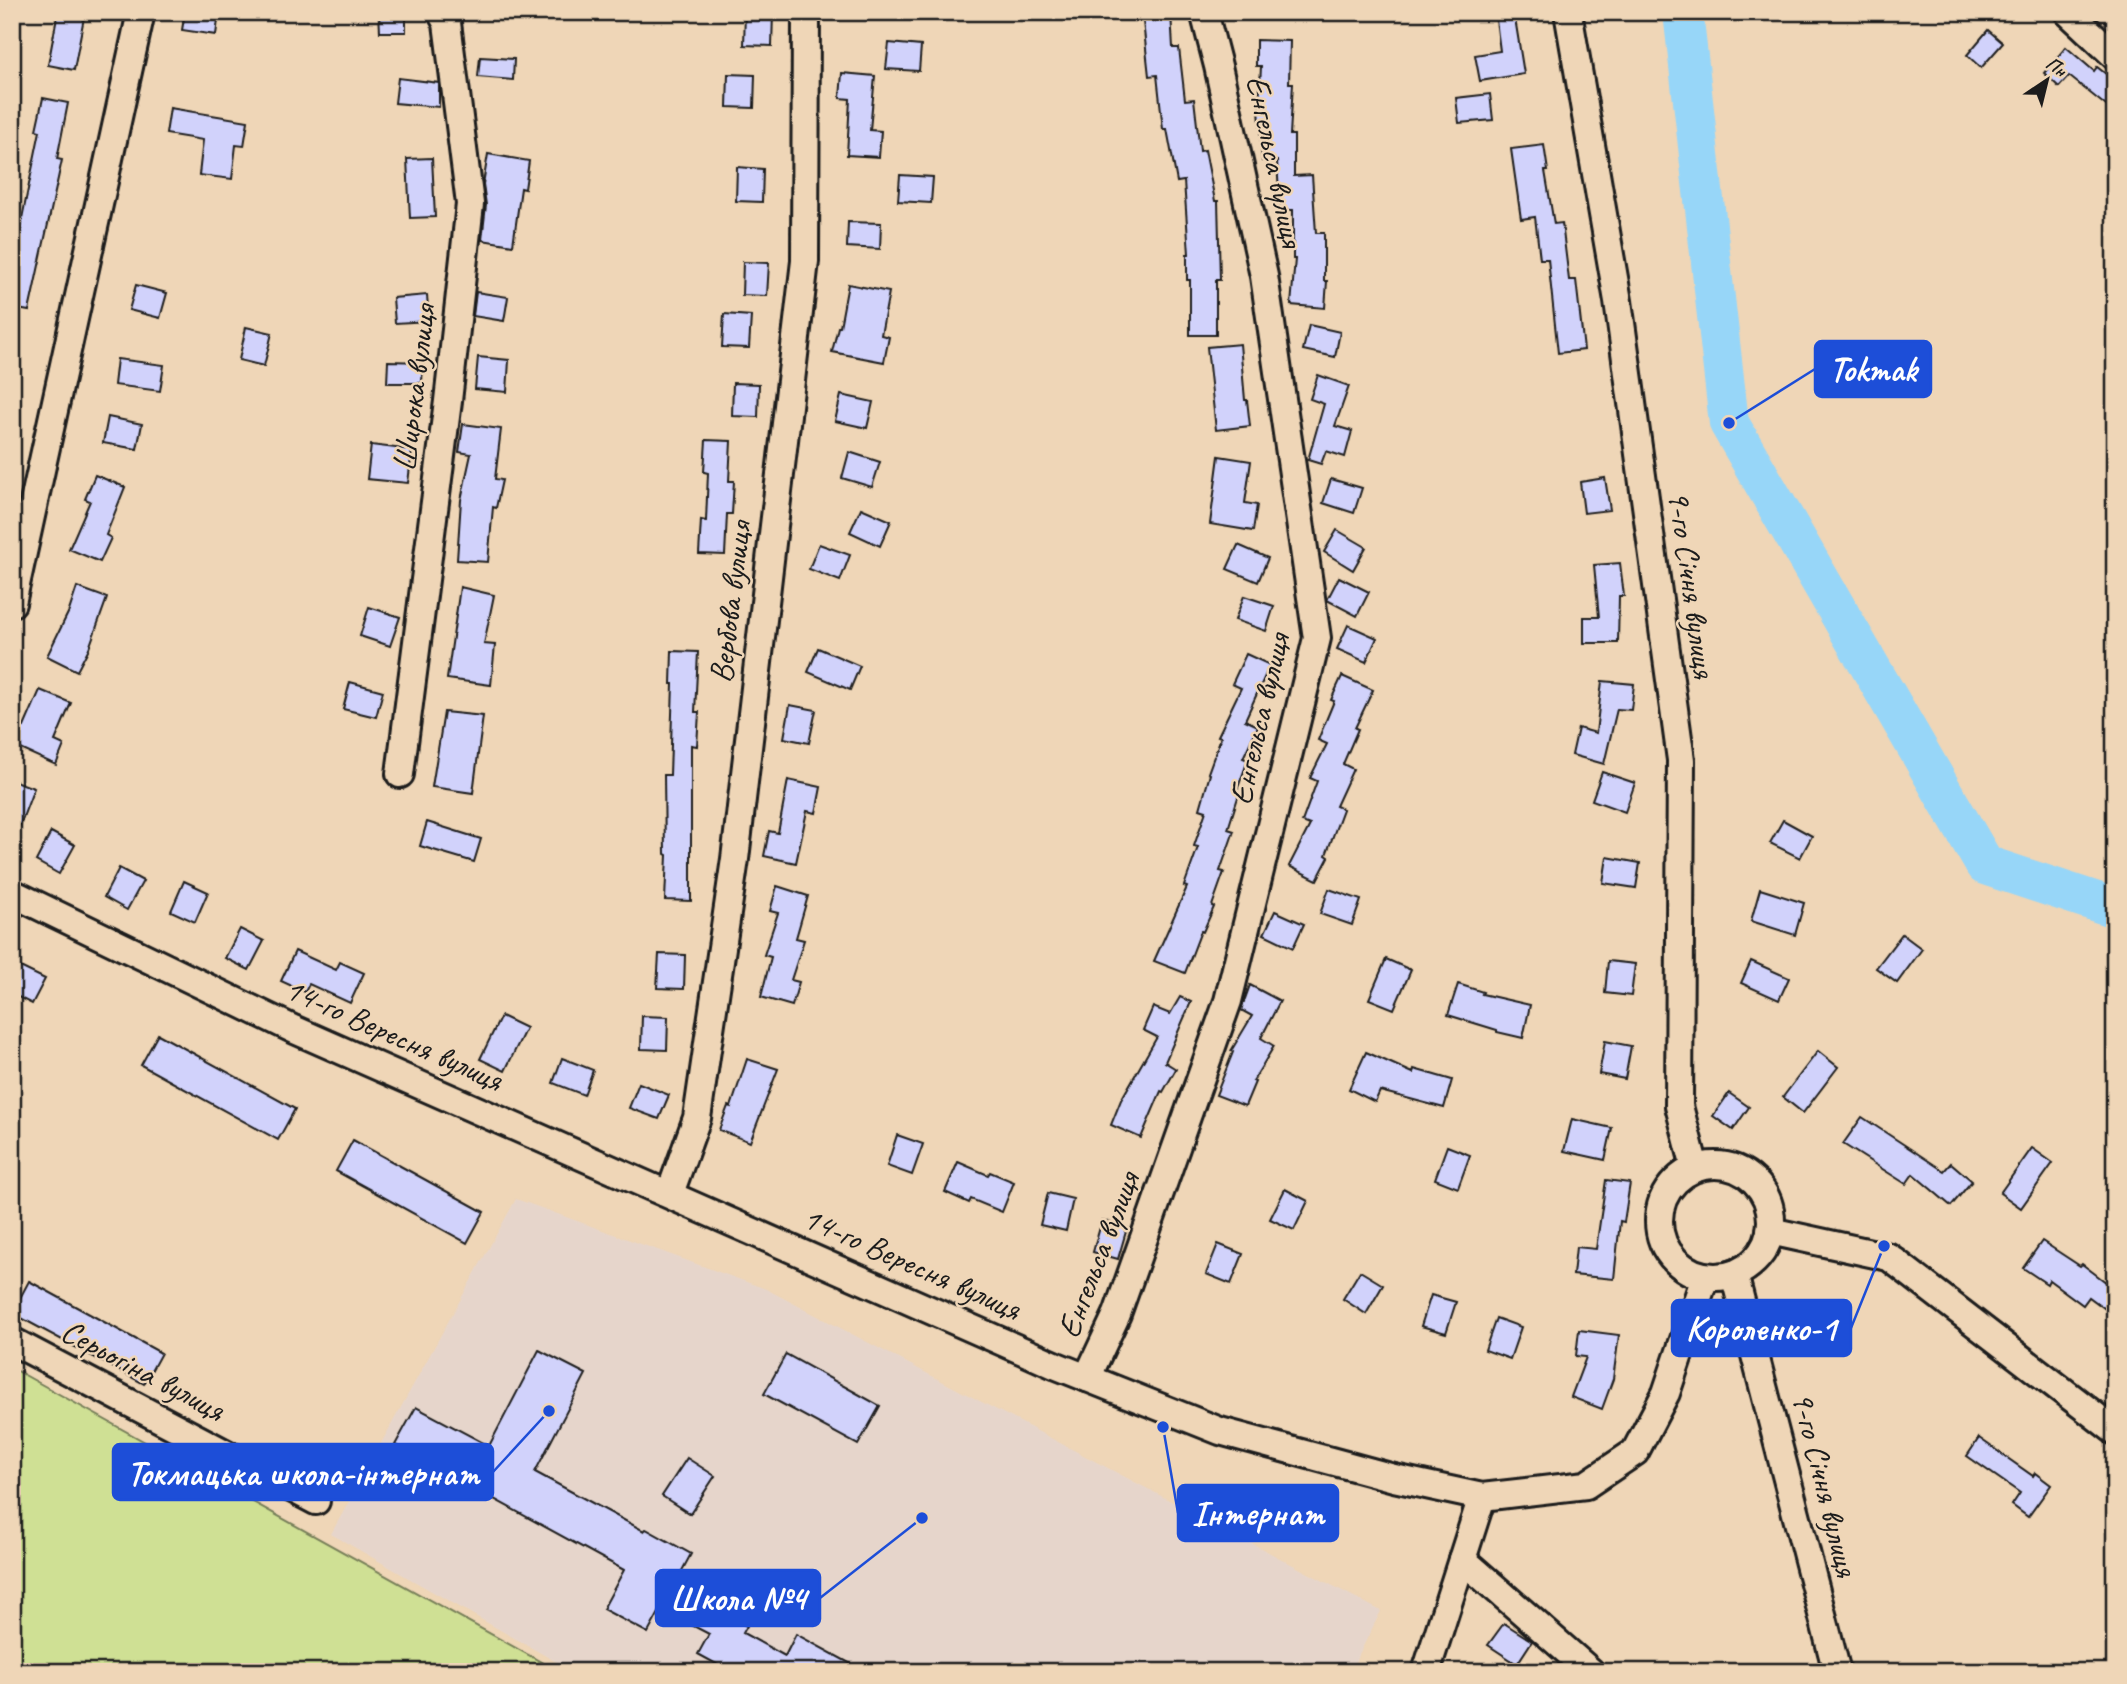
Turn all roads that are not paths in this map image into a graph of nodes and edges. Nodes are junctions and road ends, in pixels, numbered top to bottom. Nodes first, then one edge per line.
1 (141, 12) edge
2 (441, 12) edge
3 (806, 12) edge
4 (1203, 12) edge
5 (1568, 12) edge
6 (2068, 12) edge
7 (2115, 56) edge
8 (12, 603) edge
9 (400, 774) dead end
10 (12, 893) edge
11 (1695, 1168) junction
12 (670, 1194) junction
13 (1770, 1231) junction
14 (1734, 1274) junction
15 (1705, 1277) junction
16 (12, 1340) edge
17 (1087, 1378) junction
18 (2115, 1431) edge
19 (1482, 1497) junction
20 (316, 1501) dead end
21 (1462, 1559) junction
22 (1426, 1672) edge
23 (1591, 1672) edge
24 (1837, 1672) edge

1 - 8 street
2 - 9 street, Широка вулиця
3 - 12 street, Вербова вулиця
4 - 17 street, Енгельса вулиця
5 - 11 street, 9-го Січня вулиця
6 - 7 street
10 - 12 street, 14-го Вересня вулиця
11 - 13 street
11 - 15 street
12 - 17 street, 14-го Вересня вулиця
13 - 14 street
13 - 18 street
14 - 15 street
14 - 24 street, 9-го Січня вулиця
15 - 19 street, 14-го Вересня вулиця
16 - 20 street, Серьогіна вулиця
17 - 19 street, 14-го Вересня вулиця
19 - 21 street
21 - 22 street
21 - 23 street

